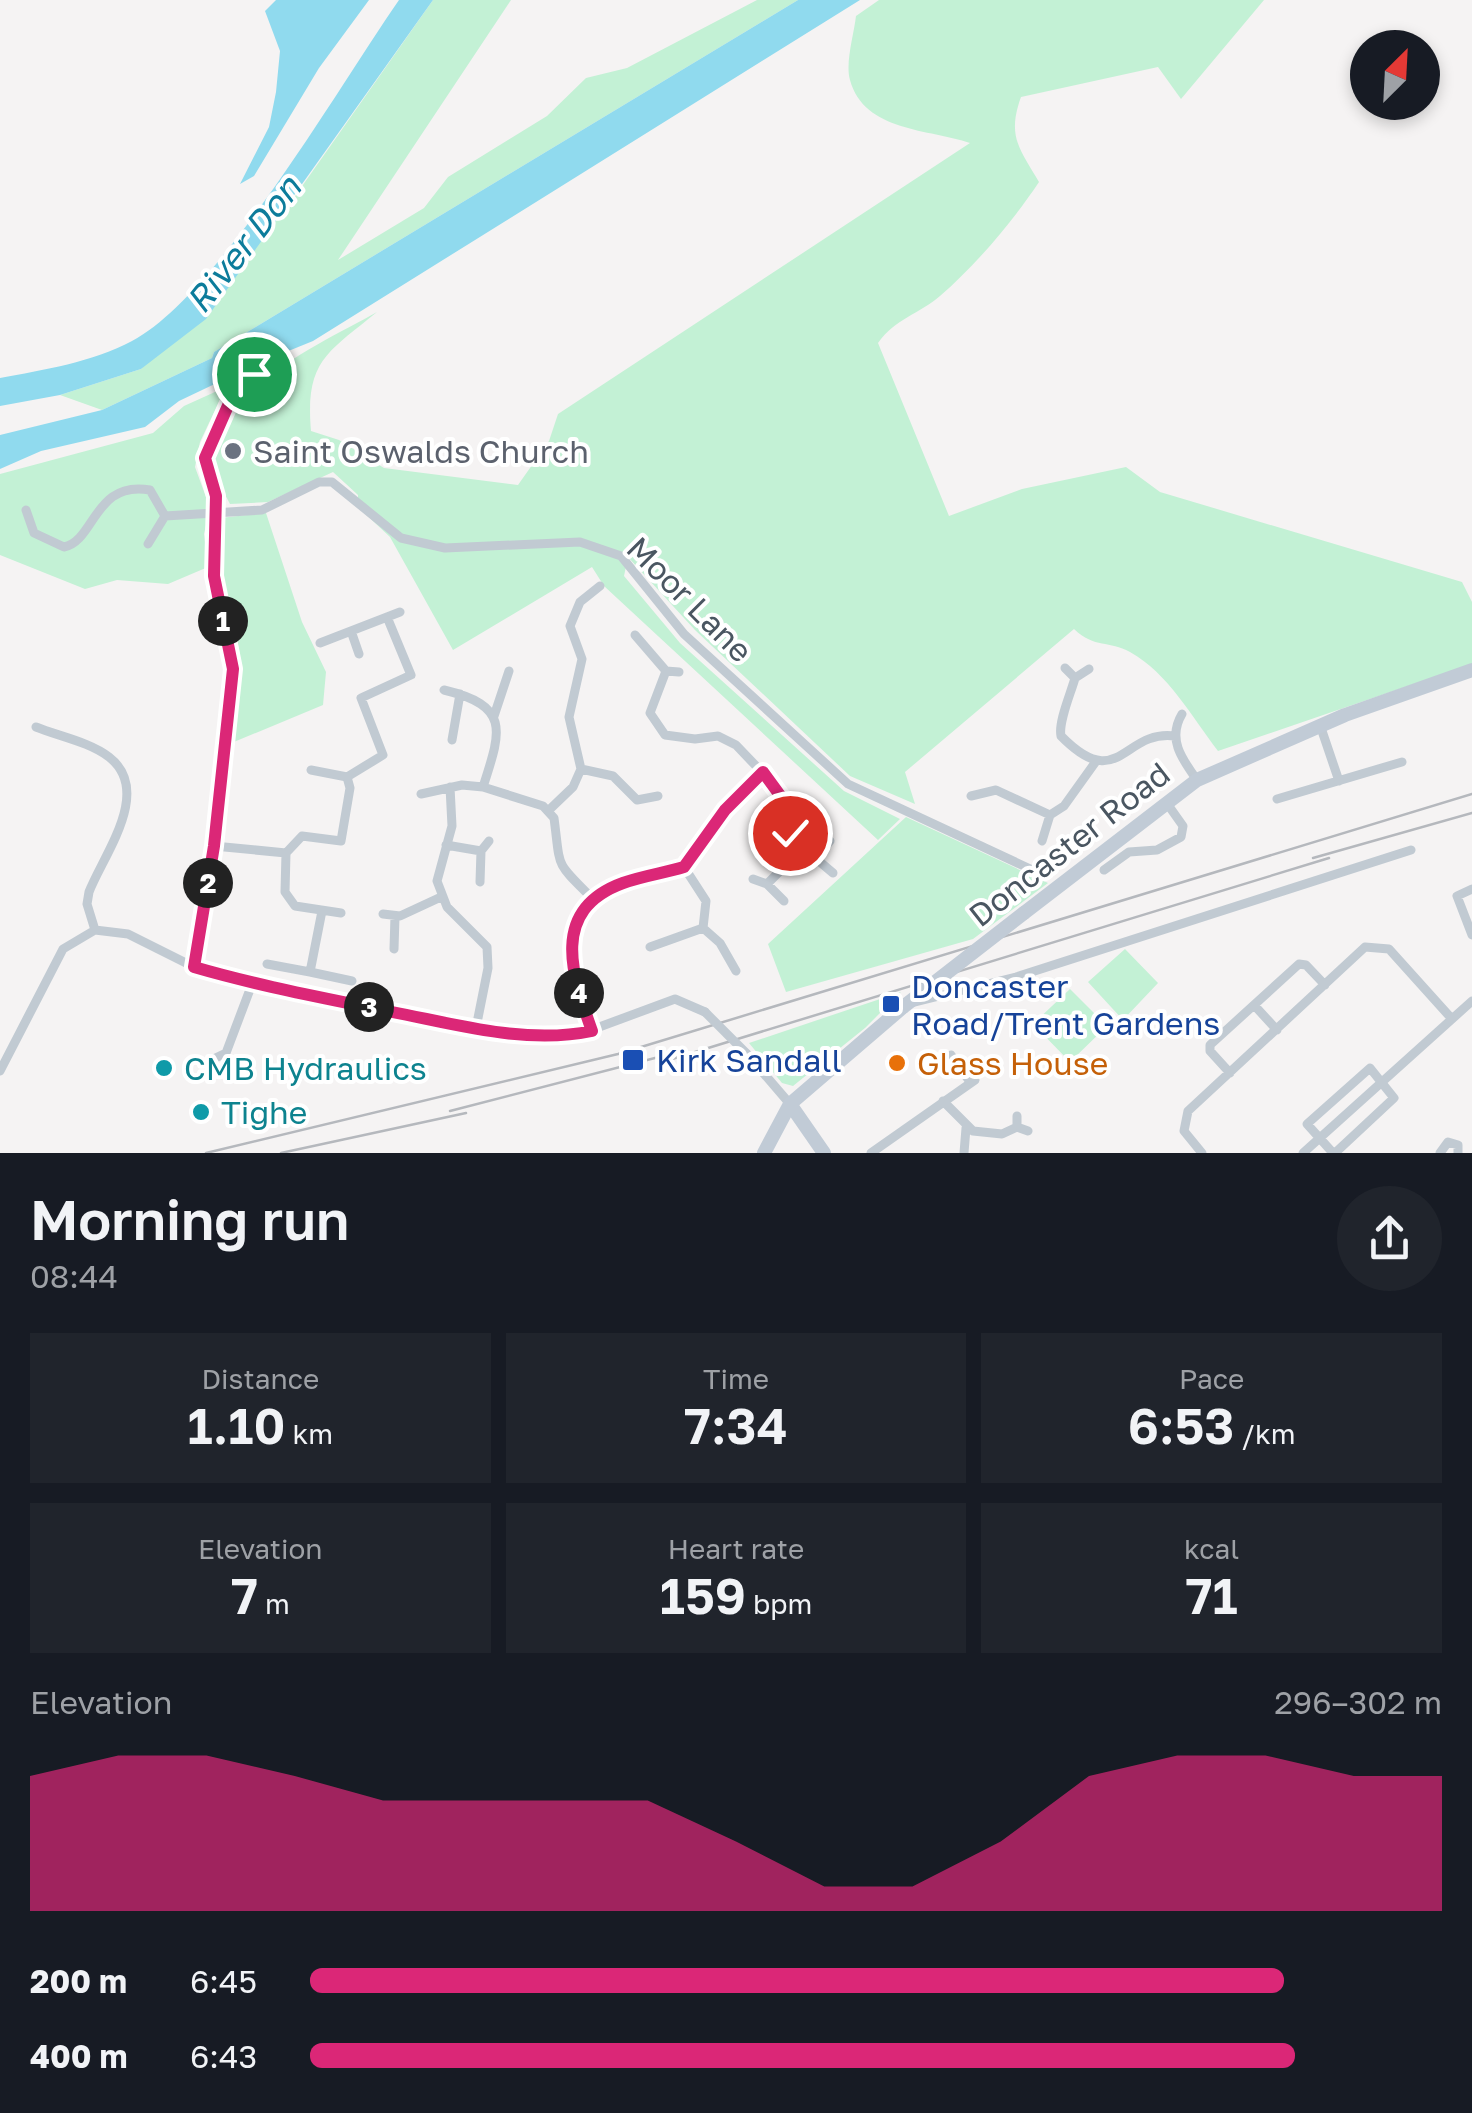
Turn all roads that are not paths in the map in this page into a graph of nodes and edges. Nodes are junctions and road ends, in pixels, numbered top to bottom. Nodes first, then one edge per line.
1 (267, 367) dead end
2 (26, 510) dead end
3 (215, 513) junction
4 (165, 516) junction
5 (148, 544) dead end
6 (600, 586) dead end
7 (576, 589) dead end
8 (584, 599) junction
9 (400, 612) dead end
10 (386, 617) junction
11 (351, 630) junction
12 (635, 635) dead end
13 (320, 643) dead end
14 (359, 654) dead end
15 (1066, 668) dead end
16 (1089, 669) dead end
17 (1472, 670) edge
18 (509, 671) dead end
19 (666, 671) junction
20 (679, 672) dead end
21 (1075, 678) junction
22 (444, 690) dead end
23 (460, 694) junction
24 (1182, 714) dead end
25 (494, 716) junction
26 (1320, 726) junction
27 (36, 727) dead end
28 (1175, 736) junction
29 (452, 740) dead end
30 (1096, 760) junction
31 (1402, 762) dead end
32 (581, 769) junction
33 (311, 770) dead end
34 (763, 772) junction
35 (347, 776) junction
36 (1001, 776) dead end
37 (1198, 780) junction
38 (1339, 781) junction
39 (450, 787) junction
40 (483, 787) junction
41 (996, 790) junction
42 (421, 794) dead end
43 (658, 796) dead end
44 (971, 796) dead end
45 (1277, 798) dead end
46 (642, 802) junction
47 (1166, 802) junction
48 (550, 810) junction
49 (648, 815) dead end
50 (1050, 815) junction
51 (489, 841) dead end
52 (830, 841) dead end
53 (1042, 841) dead end
54 (446, 845) junction
55 (214, 846) junction
56 (803, 848) junction
57 (1412, 850) dead end
58 (481, 851) junction
59 (286, 853) junction
60 (817, 857) junction
61 (684, 867) junction
62 (1104, 870) dead end
63 (833, 872) dead end
64 (1041, 874) dead end
65 (753, 879) dead end
66 (480, 882) dead end
67 (767, 884) junction
68 (1472, 889) edge
69 (441, 897) junction
70 (594, 900) junction
71 (784, 902) dead end
72 (322, 911) junction
73 (341, 914) dead end
74 (383, 914) dead end
75 (395, 916) junction
76 (703, 928) junction
77 (95, 930) junction
78 (1472, 936) edge
79 (650, 946) dead end
80 (394, 950) dead end
81 (267, 964) dead end
82 (194, 967) junction
83 (736, 970) dead end
84 (310, 972) junction
85 (352, 982) dead end
86 (252, 984) junction
87 (1325, 985) junction
88 (1472, 1000) edge
89 (905, 1005) junction
90 (1254, 1005) junction
91 (1452, 1019) junction
92 (476, 1028) junction
93 (1277, 1030) junction
94 (592, 1031) junction
95 (951, 1055) dead end
96 (204, 1063) dead end
97 (0, 1072) edge
98 (1230, 1073) junction
99 (1382, 1082) junction
100 (943, 1100) junction
101 (790, 1104) junction
102 (1021, 1124) dead end
103 (966, 1128) junction
104 (1318, 1140) junction
105 (764, 1153) edge
106 (824, 1153) edge
107 (871, 1153) edge
108 (964, 1153) edge
109 (1202, 1153) edge
110 (1304, 1153) edge
111 (1334, 1153) edge
112 (1440, 1153) edge
113 (1458, 1153) edge

1 - 3 street
2 - 4 street
3 - 4 street
3 - 55 street
3 - 64 street, Moor Lane
4 - 5 street
6 - 8 street
7 - 8 street
8 - 32 street
9 - 10 street
10 - 11 street
10 - 35 street
11 - 13 street
11 - 14 street
12 - 19 street
15 - 21 street
16 - 21 street
17 - 26 street, Doncaster Road
18 - 25 street
19 - 20 street
19 - 34 street
21 - 30 street
22 - 23 street
23 - 25 street
23 - 29 street
24 - 28 street
25 - 40 street
26 - 37 street, Doncaster Road
26 - 38 street
27 - 77 street
28 - 30 street
28 - 37 street
30 - 50 street
31 - 38 street
32 - 46 street
32 - 48 street
33 - 35 street
34 - 56 street
34 - 61 street
35 - 59 street
36 - 41 street
37 - 47 street, Doncaster Road
38 - 45 street
39 - 40 street
39 - 42 street
39 - 54 street
40 - 48 street
41 - 44 street
41 - 50 street
43 - 46 street
46 - 49 street
47 - 62 street
47 - 89 street, Doncaster Road, bridge
48 - 70 street
50 - 53 street
51 - 58 street
52 - 60 street
54 - 58 street
54 - 69 street
55 - 59 street
55 - 82 street
56 - 60 street
56 - 67 street
57 - 89 street
58 - 66 street
59 - 72 street
60 - 63 street
61 - 70 street
61 - 76 street
65 - 67 street
67 - 71 street
68 - 78 street
69 - 75 street
69 - 92 street
70 - 94 street
72 - 73 street
72 - 84 street
74 - 75 street
75 - 80 street
76 - 79 street
76 - 83 street
77 - 82 street
77 - 97 street
81 - 84 street
82 - 86 street
84 - 85 street
86 - 92 street
86 - 96 street
87 - 90 street
87 - 91 street
87 - 93 street
88 - 91 street
89 - 101 street, Doncaster Road
90 - 93 street
90 - 98 street
91 - 99 street
92 - 94 street
93 - 98 street
94 - 101 street, bridge
95 - 100 street
98 - 109 street
99 - 104 street
99 - 104 street
99 - 111 street
100 - 103 street
100 - 107 street
101 - 105 street, Doncaster Road
101 - 106 street
102 - 103 street
103 - 108 street
104 - 110 street
104 - 111 street
112 - 113 street

